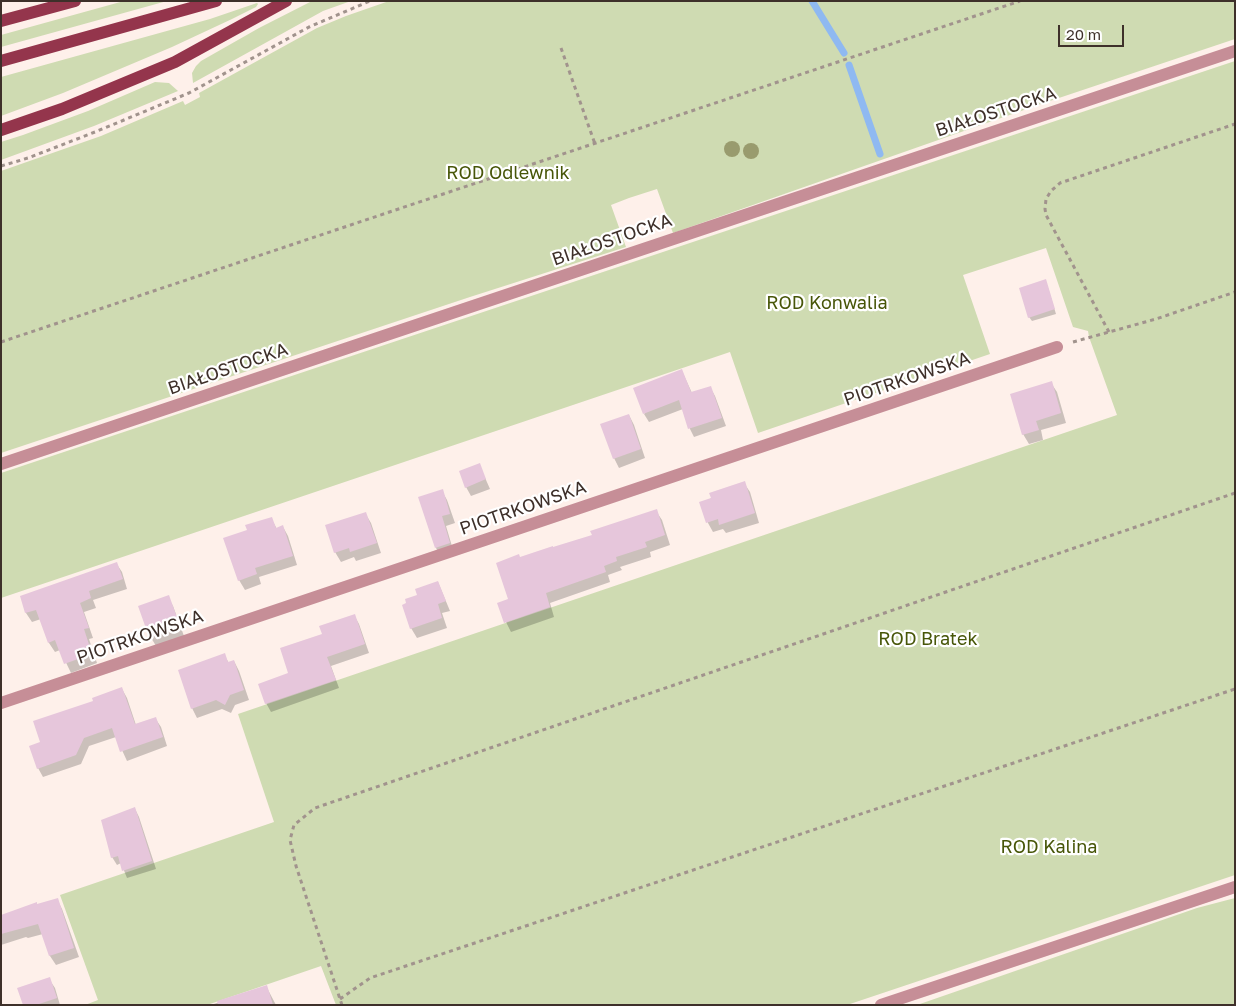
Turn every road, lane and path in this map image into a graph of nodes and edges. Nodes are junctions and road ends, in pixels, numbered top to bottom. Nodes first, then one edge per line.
1 (75, 1) edge
2 (216, 1) edge
3 (286, 1) edge
4 (370, 1) edge
5 (1020, 1) edge
6 (1, 21) edge
7 (561, 48) dead end
8 (1235, 51) edge
9 (1, 61) edge
10 (1235, 124) edge
11 (1, 130) edge
12 (595, 144) junction
13 (1, 166) edge
14 (1235, 292) edge
15 (1109, 332) junction
16 (1, 342) edge
17 (1057, 346) joint
18 (1, 464) edge
19 (1235, 493) edge
20 (1235, 689) edge
21 (1, 703) edge
22 (1235, 886) edge
23 (340, 999) junction
24 (342, 1005) edge
25 (881, 1005) edge

1 - 6 main road
2 - 9 main road
3 - 11 main road
4 - 13 path
5 - 12 path
7 - 12 path
8 - 18 street, BIAŁOSTOCKA
10 - 15 path
12 - 16 path
14 - 15 path
15 - 17 path
17 - 21 street, PIOTRKOWSKA
19 - 23 path
20 - 23 path
22 - 25 street
23 - 24 path

